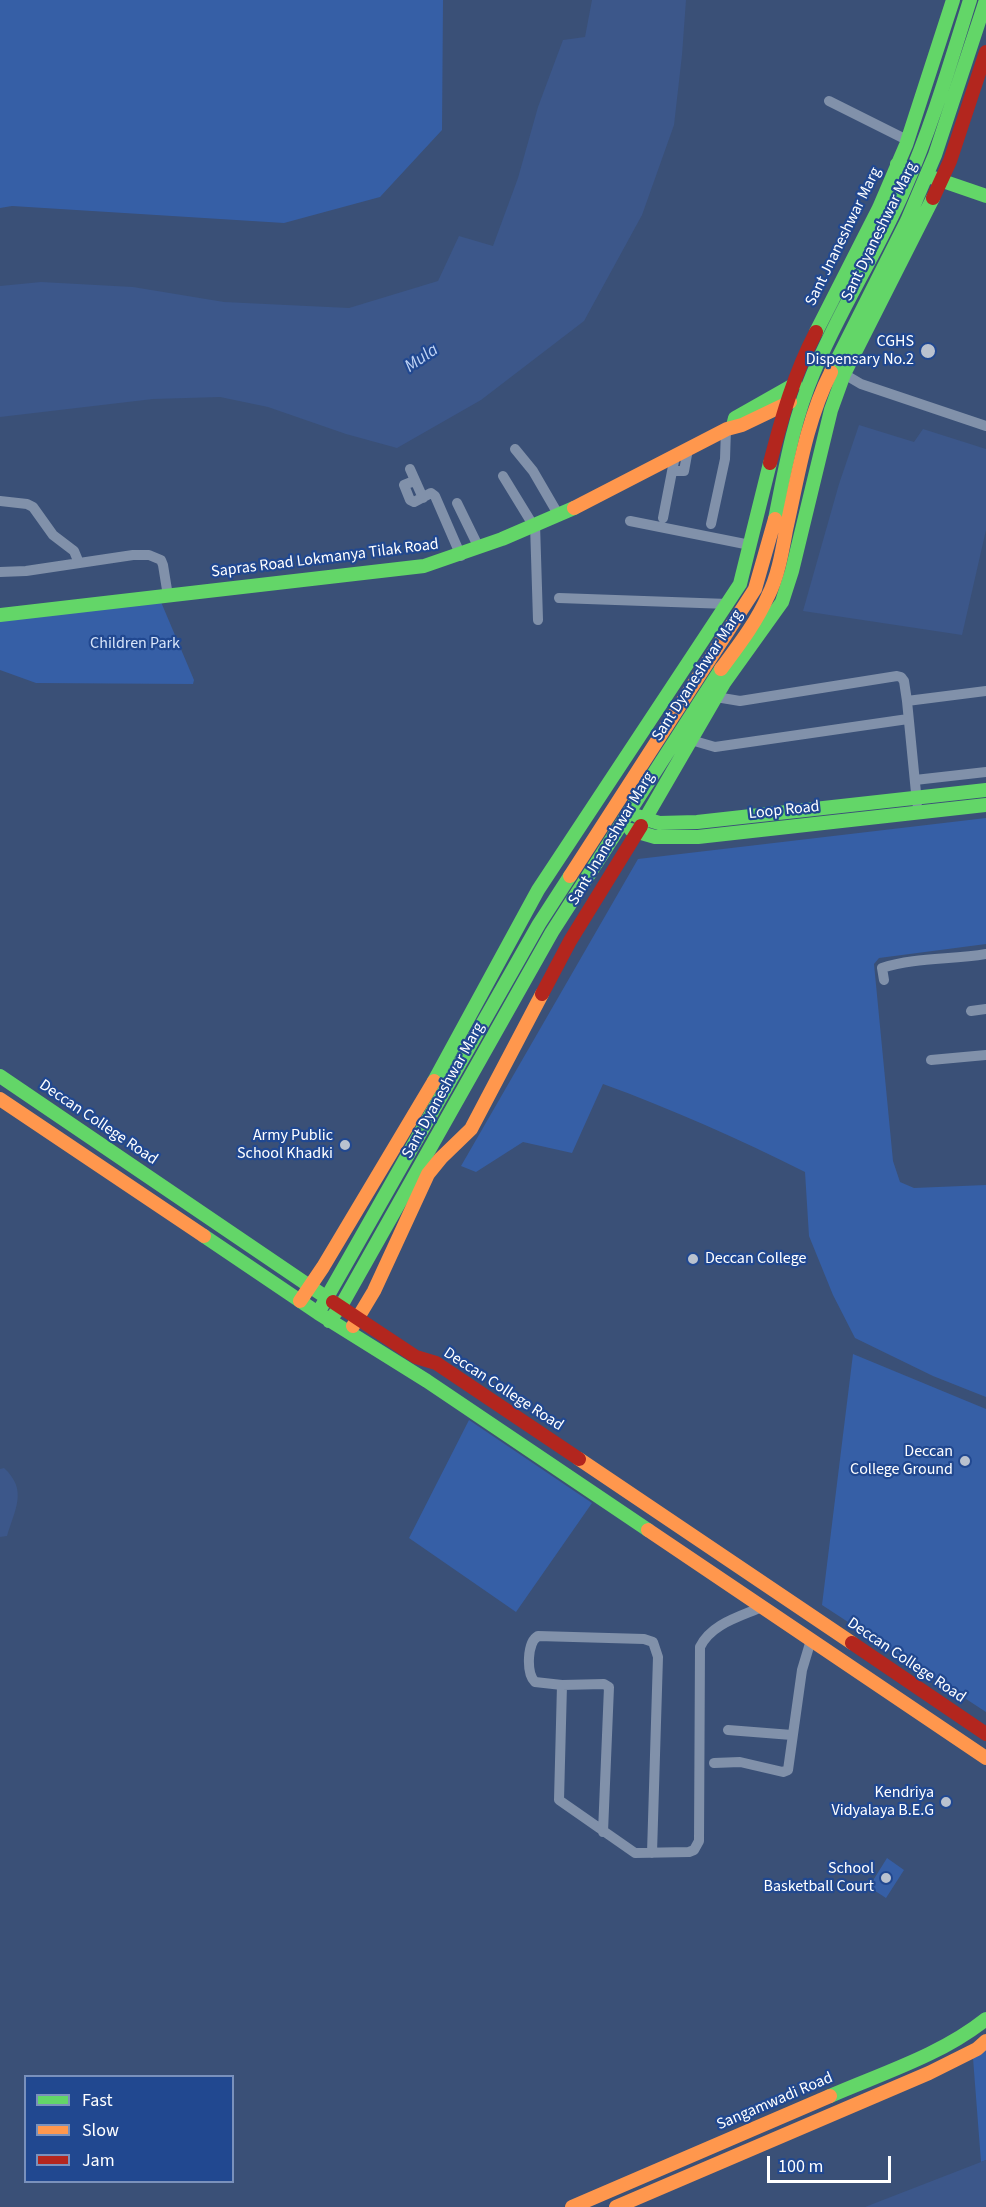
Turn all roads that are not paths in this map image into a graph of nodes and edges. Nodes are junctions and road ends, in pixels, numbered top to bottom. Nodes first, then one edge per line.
1 (970, 0) edge
2 (986, 0) edge
3 (949, 1) edge
4 (986, 52) edge
5 (829, 101) dead end
6 (907, 141) junction
7 (897, 164) junction
8 (912, 171) junction
9 (933, 178) junction
10 (986, 196) edge
11 (812, 376) junction
12 (834, 385) junction
13 (793, 386) junction
14 (804, 395) junction
15 (785, 405) junction
16 (735, 426) junction
17 (986, 426) edge
18 (777, 430) junction
19 (515, 448) dead end
20 (688, 449) junction
21 (675, 456) junction
22 (410, 469) dead end
23 (673, 471) junction
24 (503, 476) dead end
25 (0, 501) edge
26 (457, 503) dead end
27 (558, 514) junction
28 (663, 518) dead end
29 (630, 521) dead end
30 (711, 524) dead end
31 (534, 525) junction
32 (750, 545) junction
33 (479, 548) junction
34 (461, 556) junction
35 (79, 563) junction
36 (0, 572) edge
37 (168, 596) junction
38 (559, 598) dead end
39 (728, 604) junction
40 (0, 615) edge
41 (538, 620) dead end
42 (986, 691) edge
43 (716, 697) junction
44 (907, 701) junction
45 (908, 719) junction
46 (691, 740) junction
47 (986, 772) edge
48 (915, 780) junction
49 (986, 790) edge
50 (602, 794) junction
51 (917, 798) junction
52 (617, 803) junction
53 (986, 805) edge
54 (594, 807) junction
55 (630, 811) junction
56 (918, 813) junction
57 (609, 817) junction
58 (644, 820) junction
59 (622, 825) junction
60 (636, 833) junction
61 (986, 954) edge
62 (884, 981) dead end
63 (986, 1009) edge
64 (970, 1011) dead end
65 (986, 1055) edge
66 (931, 1060) dead end
67 (0, 1076) edge
68 (0, 1099) edge
69 (436, 1153) junction
70 (310, 1287) junction
71 (327, 1297) junction
72 (300, 1301) junction
73 (340, 1306) junction
74 (323, 1317) junction
75 (358, 1318) junction
76 (349, 1333) junction
77 (762, 1607) junction
78 (811, 1640) junction
79 (562, 1685) junction
80 (728, 1730) dead end
81 (986, 1734) edge
82 (792, 1735) junction
83 (986, 1758) edge
84 (714, 1763) dead end
85 (603, 1832) junction
86 (652, 1852) junction
87 (986, 2019) edge
88 (986, 2041) edge
89 (572, 2207) edge
90 (616, 2207) edge

1 - 8 main road, Sant Dyaneshwar Marg
2 - 9 main road, Sant Dyaneshwar Marg
3 - 6 main road, Sant Jnaneshwar Marg
4 - 9 main road
5 - 6 street
6 - 7 main road, Sant Jnaneshwar Marg
7 - 8 main road
7 - 13 main road, Sant Jnaneshwar Marg
8 - 11 main road, Sant Dyaneshwar Marg
9 - 10 main road
9 - 12 main road, Sant Dyaneshwar Marg
11 - 12 main road
11 - 13 main road, Sapras Road Lokmanya Tilak Road
11 - 14 main road, Sant Dyaneshwar Marg
12 - 14 main road, Sapras Road Lokmanya Tilak Road
12 - 17 street
12 - 43 main road, Sant Jnaneshwar Marg
12 - 55 main road, Sant Dyaneshwar Marg
13 - 15 main road, Sant Jnaneshwar Marg
13 - 16 main road, Sapras Road Lokmanya Tilak Road
14 - 15 main road, Sapras Road Lokmanya Tilak Road
14 - 52 main road, Sant Dyaneshwar Marg
15 - 16 main road, Sapras Road Lokmanya Tilak Road
15 - 18 main road, Sant Jnaneshwar Marg
16 - 18 main road
16 - 20 main road, Sapras Road Lokmanya Tilak Road
16 - 30 street
18 - 32 main road, Sant Jnaneshwar Marg
19 - 27 street
20 - 21 main road, Sapras Road Lokmanya Tilak Road
20 - 23 street
21 - 23 street
21 - 27 main road, Sapras Road Lokmanya Tilak Road
22 - 34 street
23 - 28 street
24 - 31 street
25 - 35 street
26 - 33 street
27 - 31 main road, Sapras Road Lokmanya Tilak Road
29 - 32 street
31 - 33 main road, Sapras Road Lokmanya Tilak Road
31 - 41 street
32 - 39 main road, Sant Jnaneshwar Marg
33 - 34 main road, Sapras Road Lokmanya Tilak Road
34 - 37 main road, Sapras Road Lokmanya Tilak Road
35 - 36 street
35 - 37 street
37 - 40 main road, Sapras Road Lokmanya Tilak Road
38 - 39 street
39 - 50 main road, Sant Jnaneshwar Marg
42 - 44 street
43 - 44 street
43 - 46 main road, Sant Jnaneshwar Marg
44 - 45 street
45 - 46 street
45 - 48 street
46 - 58 main road, Sant Jnaneshwar Marg
47 - 48 street
48 - 51 street
49 - 51 main road, Loop Road
50 - 52 main road, Loop Road
50 - 54 main road, Sant Jnaneshwar Marg
51 - 56 street
51 - 58 main road, Loop Road
52 - 55 main road, Loop Road
52 - 57 main road, Sant Dyaneshwar Marg
53 - 56 main road, Loop Road
54 - 57 main road, Loop Road
54 - 70 main road, Sant Jnaneshwar Marg
55 - 58 main road, Loop Road
55 - 59 main road, Sant Dyaneshwar Marg
56 - 60 main road, Loop Road
57 - 59 main road, Loop Road
57 - 71 main road, Sant Dyaneshwar Marg
58 - 60 main road, Sant Jnaneshwar Marg
59 - 60 main road, Loop Road
59 - 69 main road, Sant Dyaneshwar Marg
60 - 69 main road, Sant Jnaneshwar Marg
61 - 62 street
63 - 64 street
65 - 66 street
67 - 70 main road, Deccan College Road
68 - 72 main road, Deccan College Road
69 - 73 main road, Sant Dyaneshwar Marg
69 - 75 main road, Sant Jnaneshwar Marg
70 - 71 main road, Deccan College Road
70 - 72 main road, Sant Jnaneshwar Marg
71 - 73 main road, Deccan College Road
71 - 74 main road, Sant Dyaneshwar Marg
72 - 74 main road, Deccan College Road
73 - 74 main road, Sant Dyaneshwar Marg
73 - 75 main road, Deccan College Road
74 - 76 main road, Deccan College Road
75 - 76 main road, Sant Jnaneshwar Marg
75 - 81 main road, Deccan College Road
76 - 77 main road, Deccan College Road
77 - 78 main road, Deccan College Road
77 - 86 street
78 - 82 street
78 - 83 main road, Deccan College Road
79 - 85 street
79 - 85 street
79 - 86 street
80 - 82 street
82 - 84 street
85 - 86 street
87 - 89 main road, Sangamwadi Road
88 - 90 main road, Sangamwadi Road

